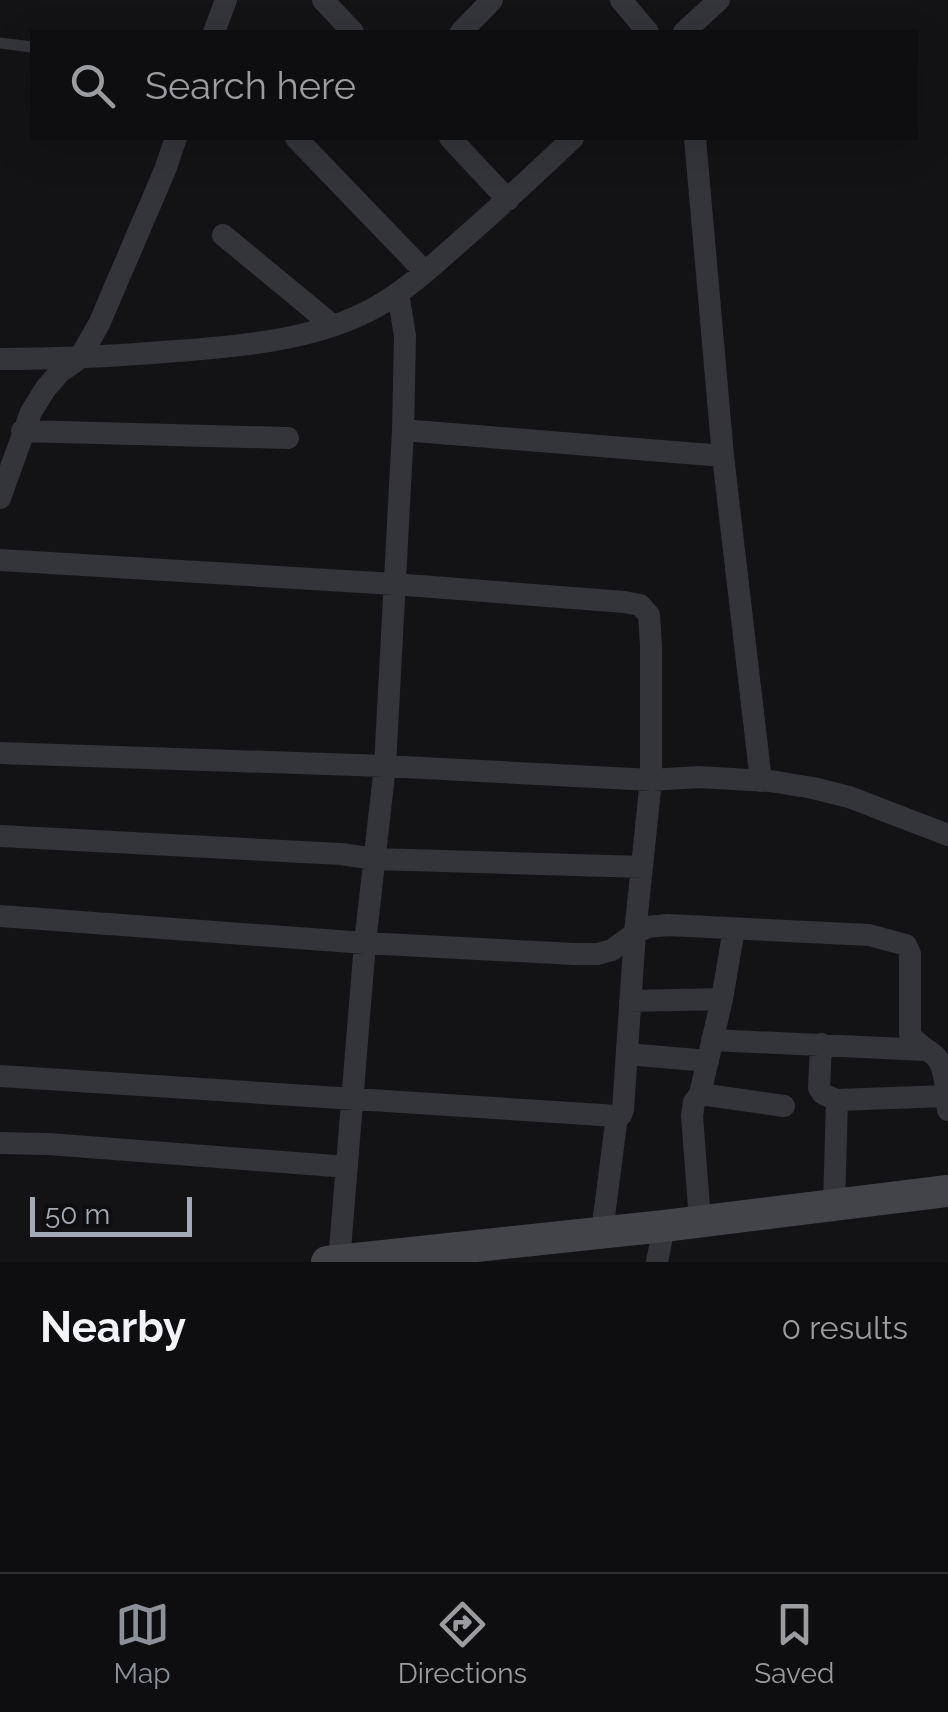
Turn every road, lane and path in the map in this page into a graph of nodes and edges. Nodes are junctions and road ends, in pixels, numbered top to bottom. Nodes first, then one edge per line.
1 (226, 0) edge
2 (323, 0) edge
3 (492, 0) edge
4 (621, 0) edge
5 (719, 0) edge
6 (215, 30) edge
7 (351, 30) edge
8 (463, 30) edge
9 (646, 30) edge
10 (687, 30) edge
11 (0, 43) edge
12 (30, 48) edge
13 (175, 140) edge
14 (298, 140) edge
15 (452, 140) edge
16 (571, 140) edge
17 (696, 140) edge
18 (508, 200) junction
19 (224, 236) dead end
20 (425, 272) junction
21 (398, 293) junction
22 (332, 326) junction
23 (0, 359) edge
24 (79, 359) junction
25 (404, 430) junction
26 (22, 431) junction
27 (288, 438) dead end
28 (724, 456) junction
29 (0, 498) edge
30 (0, 560) edge
31 (394, 584) junction
32 (0, 753) edge
33 (385, 766) junction
34 (651, 780) junction
35 (760, 780) junction
36 (948, 835) edge
37 (0, 836) edge
38 (375, 859) junction
39 (642, 867) junction
40 (0, 916) edge
41 (734, 929) junction
42 (635, 933) junction
43 (366, 944) junction
44 (722, 999) junction
45 (630, 1001) junction
46 (821, 1044) junction
47 (926, 1050) junction
48 (710, 1051) junction
49 (627, 1054) junction
50 (0, 1076) edge
51 (700, 1094) junction
52 (353, 1098) junction
53 (837, 1100) junction
54 (947, 1103) edge
55 (784, 1106) dead end
56 (616, 1116) junction
57 (0, 1142) edge
58 (348, 1166) junction
59 (948, 1191) edge
60 (834, 1204) junction
61 (700, 1220) junction
62 (664, 1226) junction
63 (602, 1232) junction
64 (336, 1262) edge
65 (657, 1262) edge

1 - 6 street
2 - 7 street
3 - 8 street
4 - 9 street
5 - 10 street
11 - 12 lane
13 - 24 street
14 - 20 street
15 - 18 street
16 - 18 street
17 - 28 street
18 - 20 street
19 - 22 street
20 - 21 street
21 - 22 street
21 - 25 street
22 - 24 street
23 - 24 street
24 - 26 street
25 - 28 street
25 - 31 street
26 - 27 street
26 - 29 street
28 - 35 street
30 - 31 street
31 - 33 street
31 - 34 street
32 - 33 street
33 - 34 street
33 - 38 street
34 - 35 street
34 - 39 street
35 - 36 street
37 - 38 street
38 - 39 street
38 - 43 street
39 - 42 street
40 - 43 street
41 - 42 street
41 - 44 street
41 - 47 street
42 - 43 street
42 - 45 street
43 - 52 street
44 - 45 street
44 - 48 street
45 - 49 street
46 - 47 street
46 - 48 street
46 - 53 street
47 - 54 street
48 - 49 street
48 - 51 street
49 - 56 street
50 - 52 street
51 - 55 street
51 - 61 street
52 - 56 street
52 - 58 street
53 - 54 street
53 - 60 street
56 - 63 street
57 - 58 street
58 - 64 street
59 - 60 street
60 - 61 street
61 - 62 street
62 - 63 street
62 - 65 street
63 - 64 street

